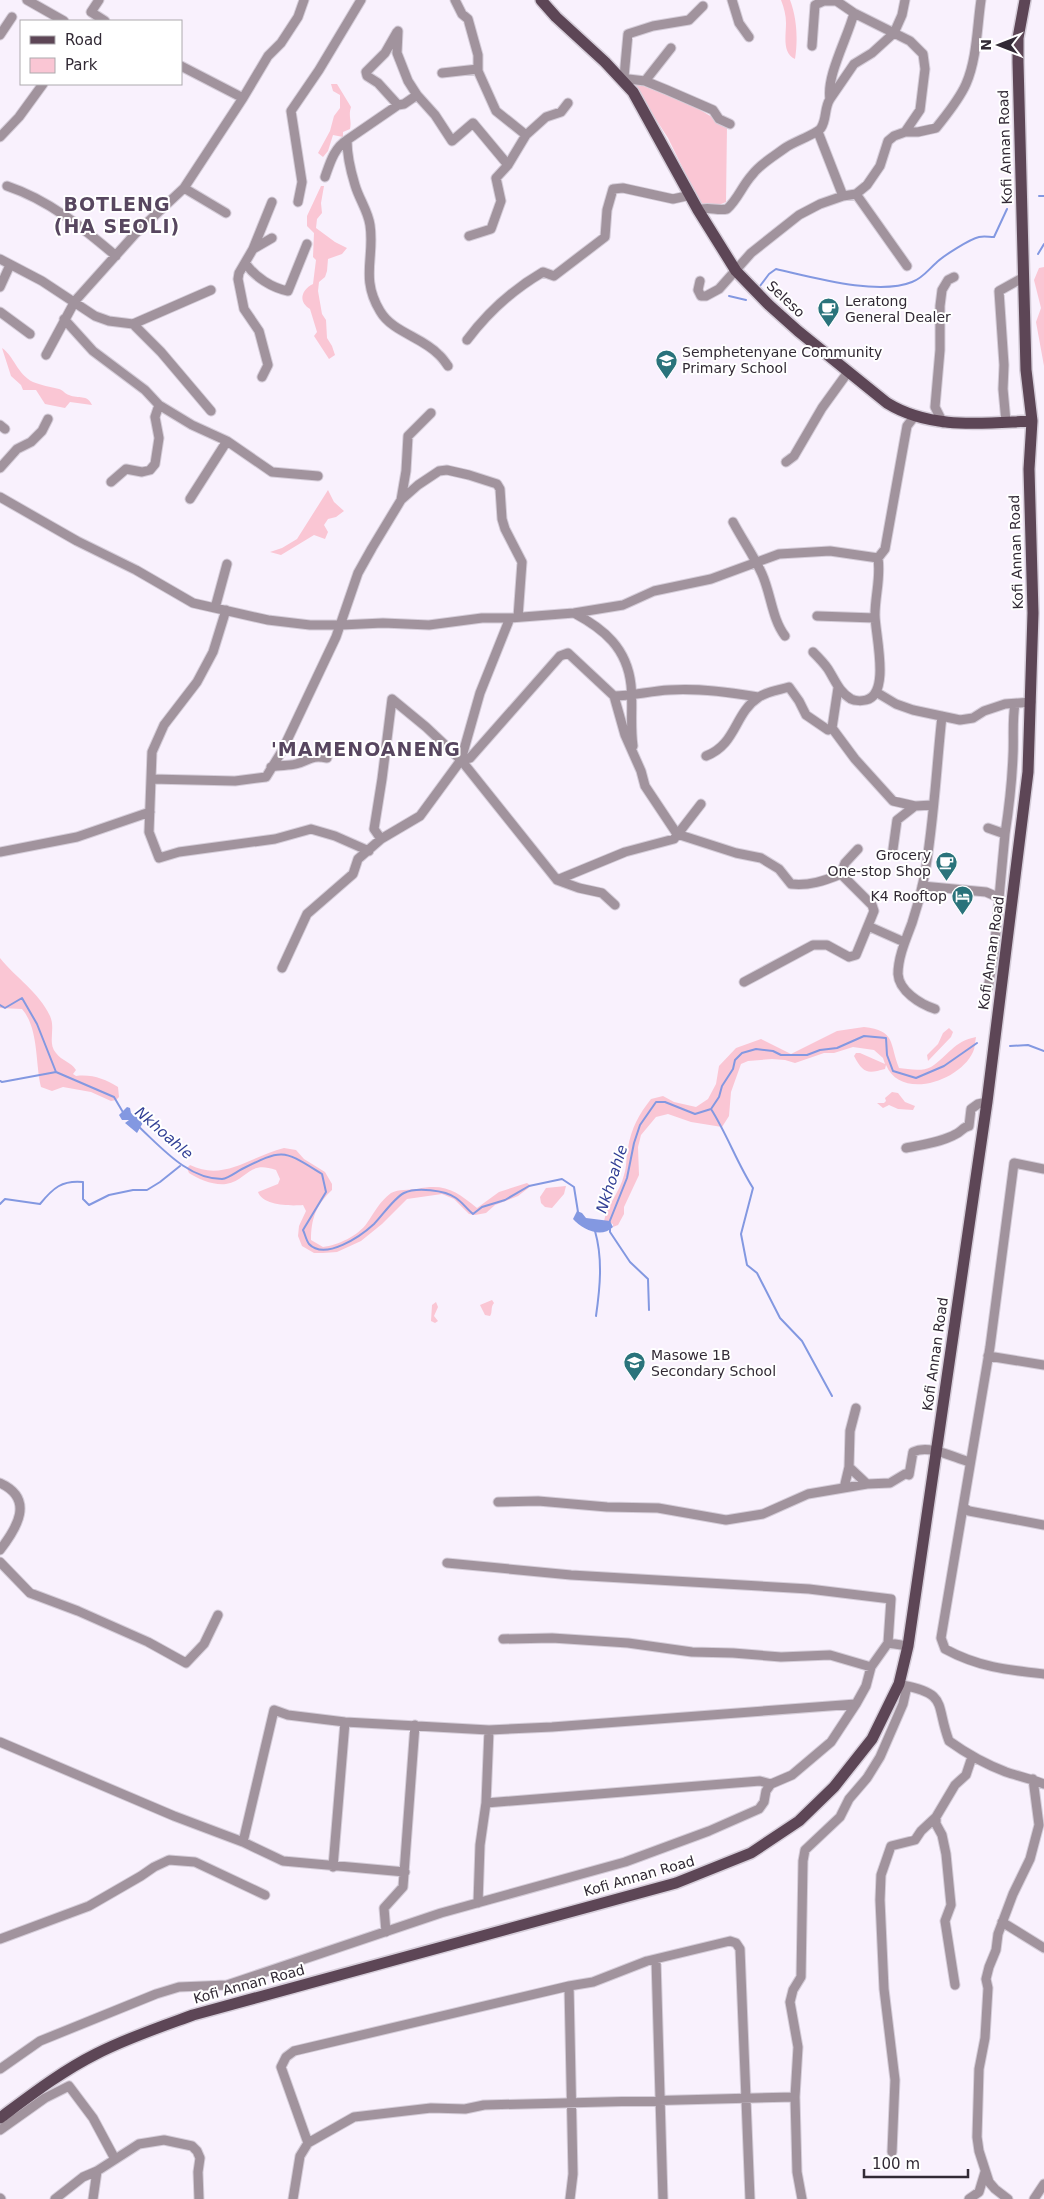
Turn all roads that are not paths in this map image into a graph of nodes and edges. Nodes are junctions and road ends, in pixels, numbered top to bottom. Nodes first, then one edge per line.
1 (27, 0) edge
2 (98, 0) edge
3 (304, 0) edge
4 (360, 0) edge
5 (455, 0) edge
6 (541, 0) edge
7 (732, 0) edge
8 (905, 0) edge
9 (982, 0) edge
10 (1025, 0) edge
11 (834, 1) edge
12 (703, 6) dead end
13 (92, 12) junction
14 (854, 13) junction
15 (12, 17) dead end
16 (62, 20) edge
17 (86, 20) edge
18 (104, 20) edge
19 (894, 33) junction
20 (0, 35) edge
21 (749, 37) dead end
22 (812, 46) dead end
23 (671, 48) dead end
24 (182, 67) edge
25 (478, 69) junction
26 (442, 72) dead end
27 (622, 78) junction
28 (645, 81) junction
29 (42, 85) edge
30 (417, 95) junction
31 (243, 98) junction
32 (830, 99) junction
33 (568, 103) dead end
34 (398, 105) junction
35 (730, 124) dead end
36 (818, 132) junction
37 (905, 132) junction
38 (526, 135) junction
39 (0, 138) edge
40 (347, 140) junction
41 (508, 165) junction
42 (326, 177) dead end
43 (7, 186) dead end
44 (184, 188) junction
45 (856, 194) junction
46 (691, 195) junction
47 (843, 196) junction
48 (272, 202) dead end
49 (298, 202) dead end
50 (698, 210) junction
51 (226, 212) dead end
52 (469, 236) dead end
53 (272, 238) dead end
54 (307, 244) dead end
55 (253, 249) junction
56 (116, 256) junction
57 (0, 259) edge
58 (246, 264) junction
59 (10, 265) junction
60 (907, 266) dead end
61 (736, 271) junction
62 (954, 277) dead end
63 (1024, 277) junction
64 (700, 281) dead end
65 (0, 287) edge
66 (211, 290) dead end
67 (75, 301) junction
68 (0, 312) edge
69 (64, 319) junction
70 (134, 324) junction
71 (30, 334) dead end
72 (467, 340) dead end
73 (46, 355) dead end
74 (448, 366) dead end
75 (848, 372) junction
76 (262, 377) dead end
77 (160, 405) junction
78 (211, 411) dead end
79 (431, 413) dead end
80 (914, 417) junction
81 (48, 419) dead end
82 (1032, 421) junction
83 (1006, 422) junction
84 (943, 423) junction
85 (227, 441) junction
86 (786, 462) dead end
87 (0, 468) edge
88 (318, 476) dead end
89 (112, 482) dead end
90 (0, 497) edge
91 (190, 499) dead end
92 (401, 500) junction
93 (733, 522) dead end
94 (878, 558) junction
95 (755, 561) junction
96 (227, 564) dead end
97 (215, 608) junction
98 (226, 610) junction
99 (574, 613) junction
100 (816, 616) dead end
101 (514, 618) junction
102 (875, 618) junction
103 (341, 626) junction
104 (785, 636) dead end
105 (813, 652) dead end
106 (838, 688) junction
107 (876, 692) junction
108 (614, 696) junction
109 (631, 696) junction
110 (758, 697) junction
111 (1031, 702) junction
112 (1014, 704) junction
113 (942, 716) junction
114 (832, 728) junction
115 (634, 756) junction
116 (706, 756) dead end
117 (327, 758) dead end
118 (461, 760) junction
119 (272, 767) junction
120 (151, 779) junction
121 (701, 804) dead end
122 (933, 805) junction
123 (915, 806) junction
124 (150, 812) junction
125 (988, 828) dead end
126 (677, 834) junction
127 (1005, 834) junction
128 (381, 839) junction
129 (858, 849) dead end
130 (893, 849) dead end
131 (369, 851) junction
132 (0, 852) edge
133 (841, 874) junction
134 (557, 880) junction
135 (922, 886) junction
136 (1000, 898) junction
137 (615, 905) dead end
138 (868, 926) junction
139 (904, 942) junction
140 (994, 952) junction
141 (1006, 956) junction
142 (282, 968) dead end
143 (744, 982) dead end
144 (988, 989) dead end
145 (935, 1009) dead end
146 (987, 1102) junction
147 (906, 1148) dead end
148 (1044, 1169) edge
149 (988, 1356) junction
150 (1044, 1365) edge
151 (856, 1408) dead end
152 (937, 1452) junction
153 (970, 1462) junction
154 (849, 1467) junction
155 (0, 1483) edge
156 (867, 1484) junction
157 (844, 1488) junction
158 (498, 1502) dead end
159 (963, 1508) junction
160 (1044, 1525) edge
161 (0, 1550) edge
162 (0, 1562) edge
163 (447, 1563) dead end
164 (218, 1615) dead end
165 (504, 1639) dead end
166 (888, 1643) junction
167 (908, 1646) junction
168 (871, 1666) junction
169 (1044, 1674) edge
170 (903, 1685) junction
171 (856, 1704) junction
172 (345, 1722) junction
173 (415, 1725) junction
174 (489, 1730) junction
175 (0, 1742) edge
176 (972, 1757) junction
177 (1033, 1779) junction
178 (771, 1784) junction
179 (1044, 1784) edge
180 (486, 1803) junction
181 (936, 1817) junction
182 (243, 1842) junction
183 (333, 1867) junction
184 (405, 1872) junction
185 (265, 1896) dead end
186 (478, 1903) junction
187 (1002, 1922) junction
188 (386, 1932) junction
189 (0, 1939) edge
190 (1044, 1948) edge
191 (656, 1959) junction
192 (955, 1985) dead end
193 (569, 1986) junction
194 (0, 2069) edge
195 (795, 2097) junction
196 (747, 2098) junction
197 (660, 2100) junction
198 (572, 2104) junction
199 (0, 2118) edge
200 (0, 2130) edge
201 (308, 2143) junction
202 (892, 2152) dead end
203 (115, 2160) junction
204 (97, 2171) junction
205 (985, 2172) junction
206 (1044, 2184) edge
207 (55, 2199) edge
208 (93, 2199) edge
209 (199, 2199) edge
210 (293, 2199) edge
211 (570, 2199) edge
212 (663, 2199) edge
213 (750, 2199) edge
214 (802, 2199) edge
215 (969, 2199) edge
216 (1008, 2199) edge
217 (1034, 2199) edge

1 - 16 street
2 - 13 street
3 - 31 street
4 - 49 street
5 - 25 street
6 - 27 main road, Seleso
7 - 21 street
8 - 19 street
9 - 37 street
10 - 63 main road, Kofi Annan Road
11 - 14 street
11 - 22 street
12 - 27 street
13 - 17 street
13 - 18 street
14 - 19 street
14 - 32 street
15 - 20 street
19 - 32 street
19 - 37 street
23 - 28 street
24 - 31 street
25 - 26 street
25 - 38 street
27 - 28 street
27 - 46 main road, Seleso
28 - 35 street
29 - 39 street
30 - 34 street
30 - 34 street
30 - 41 street
31 - 44 street
32 - 36 street
33 - 38 street
34 - 40 street
36 - 47 street
36 - 50 street
37 - 45 street
38 - 41 street
40 - 42 street
40 - 74 street
41 - 52 street
43 - 56 street
44 - 51 street
44 - 56 street
45 - 47 street
45 - 60 street
46 - 50 main road, Seleso
46 - 72 street
47 - 61 street
48 - 55 street
50 - 61 main road, Seleso
53 - 55 street
54 - 58 street
55 - 58 street
56 - 67 street
57 - 59 street
58 - 76 street
59 - 65 street
59 - 67 street
61 - 64 street
61 - 75 main road, Seleso
62 - 84 street
63 - 82 main road, Kofi Annan Road
63 - 83 street
66 - 70 street
67 - 69 street
67 - 70 street
68 - 71 street
69 - 73 street
69 - 77 street
70 - 78 street
75 - 80 main road, Seleso
75 - 86 street
77 - 85 street
77 - 89 street
79 - 92 street
80 - 84 main road, Seleso
80 - 94 street
81 - 87 street
82 - 83 main road, Seleso
82 - 111 main road, Kofi Annan Road
83 - 84 main road, Seleso
85 - 88 street
85 - 91 street
90 - 97 street
92 - 101 street
92 - 103 street
93 - 95 street
94 - 95 street
94 - 102 street
95 - 99 street
95 - 104 street
96 - 97 street
97 - 98 street
98 - 103 street
98 - 120 street
99 - 101 street
99 - 109 street
100 - 102 street
101 - 103 street
101 - 118 street
102 - 107 street
103 - 119 street
105 - 106 street
106 - 107 street
106 - 114 street
107 - 113 street
108 - 109 street
108 - 115 street
108 - 118 street
109 - 110 street
109 - 115 street
110 - 114 street
110 - 116 street
111 - 112 street
111 - 141 main road, Kofi Annan Road
112 - 113 street
112 - 127 street
113 - 122 street
114 - 123 street
115 - 126 street
117 - 119 street
118 - 128 street
118 - 128 street
118 - 134 street
119 - 120 street
120 - 124 street
121 - 126 street
122 - 123 street
122 - 135 street
123 - 130 street
124 - 131 street
124 - 132 street
125 - 127 street
126 - 133 street
126 - 134 street
127 - 136 street
128 - 131 street
129 - 133 street
131 - 142 street
133 - 138 street
134 - 137 street
135 - 136 street
135 - 139 street
136 - 140 street
138 - 139 street
138 - 143 street
139 - 145 street
140 - 141 street
140 - 144 street
141 - 146 main road, Kofi Annan Road
146 - 147 street
146 - 152 main road, Kofi Annan Road
148 - 149 street
149 - 150 street
149 - 153 street
151 - 154 street
152 - 153 street
152 - 156 street
152 - 167 main road, Kofi Annan Road
153 - 159 street
154 - 156 street
154 - 157 street
155 - 161 street
156 - 157 street
157 - 158 street
159 - 160 street
159 - 169 street
162 - 164 street
163 - 166 street
165 - 168 street
166 - 167 street
166 - 168 street
167 - 170 main road, Kofi Annan Road
168 - 171 street
170 - 176 street
170 - 195 street
170 - 199 main road, Kofi Annan Road
171 - 174 street
171 - 178 street
172 - 173 street
172 - 182 street
172 - 183 street
173 - 174 street
173 - 184 street
174 - 180 street
175 - 182 street
176 - 177 street
176 - 181 street
177 - 179 street
177 - 187 street
178 - 180 street
178 - 186 street
180 - 186 street
181 - 192 street
181 - 202 street
182 - 183 street
183 - 184 street
184 - 188 street
185 - 189 street
186 - 188 street
187 - 190 street
187 - 205 street
188 - 194 street
191 - 193 street
191 - 196 street
191 - 197 street
193 - 198 street
193 - 201 street
195 - 196 street
195 - 214 street
196 - 197 street
196 - 213 street
197 - 198 street
197 - 212 street
198 - 201 street
198 - 211 street
200 - 203 street
201 - 210 street
203 - 204 street
203 - 209 street
204 - 207 street
204 - 208 street
205 - 215 street
205 - 216 street
206 - 217 street

